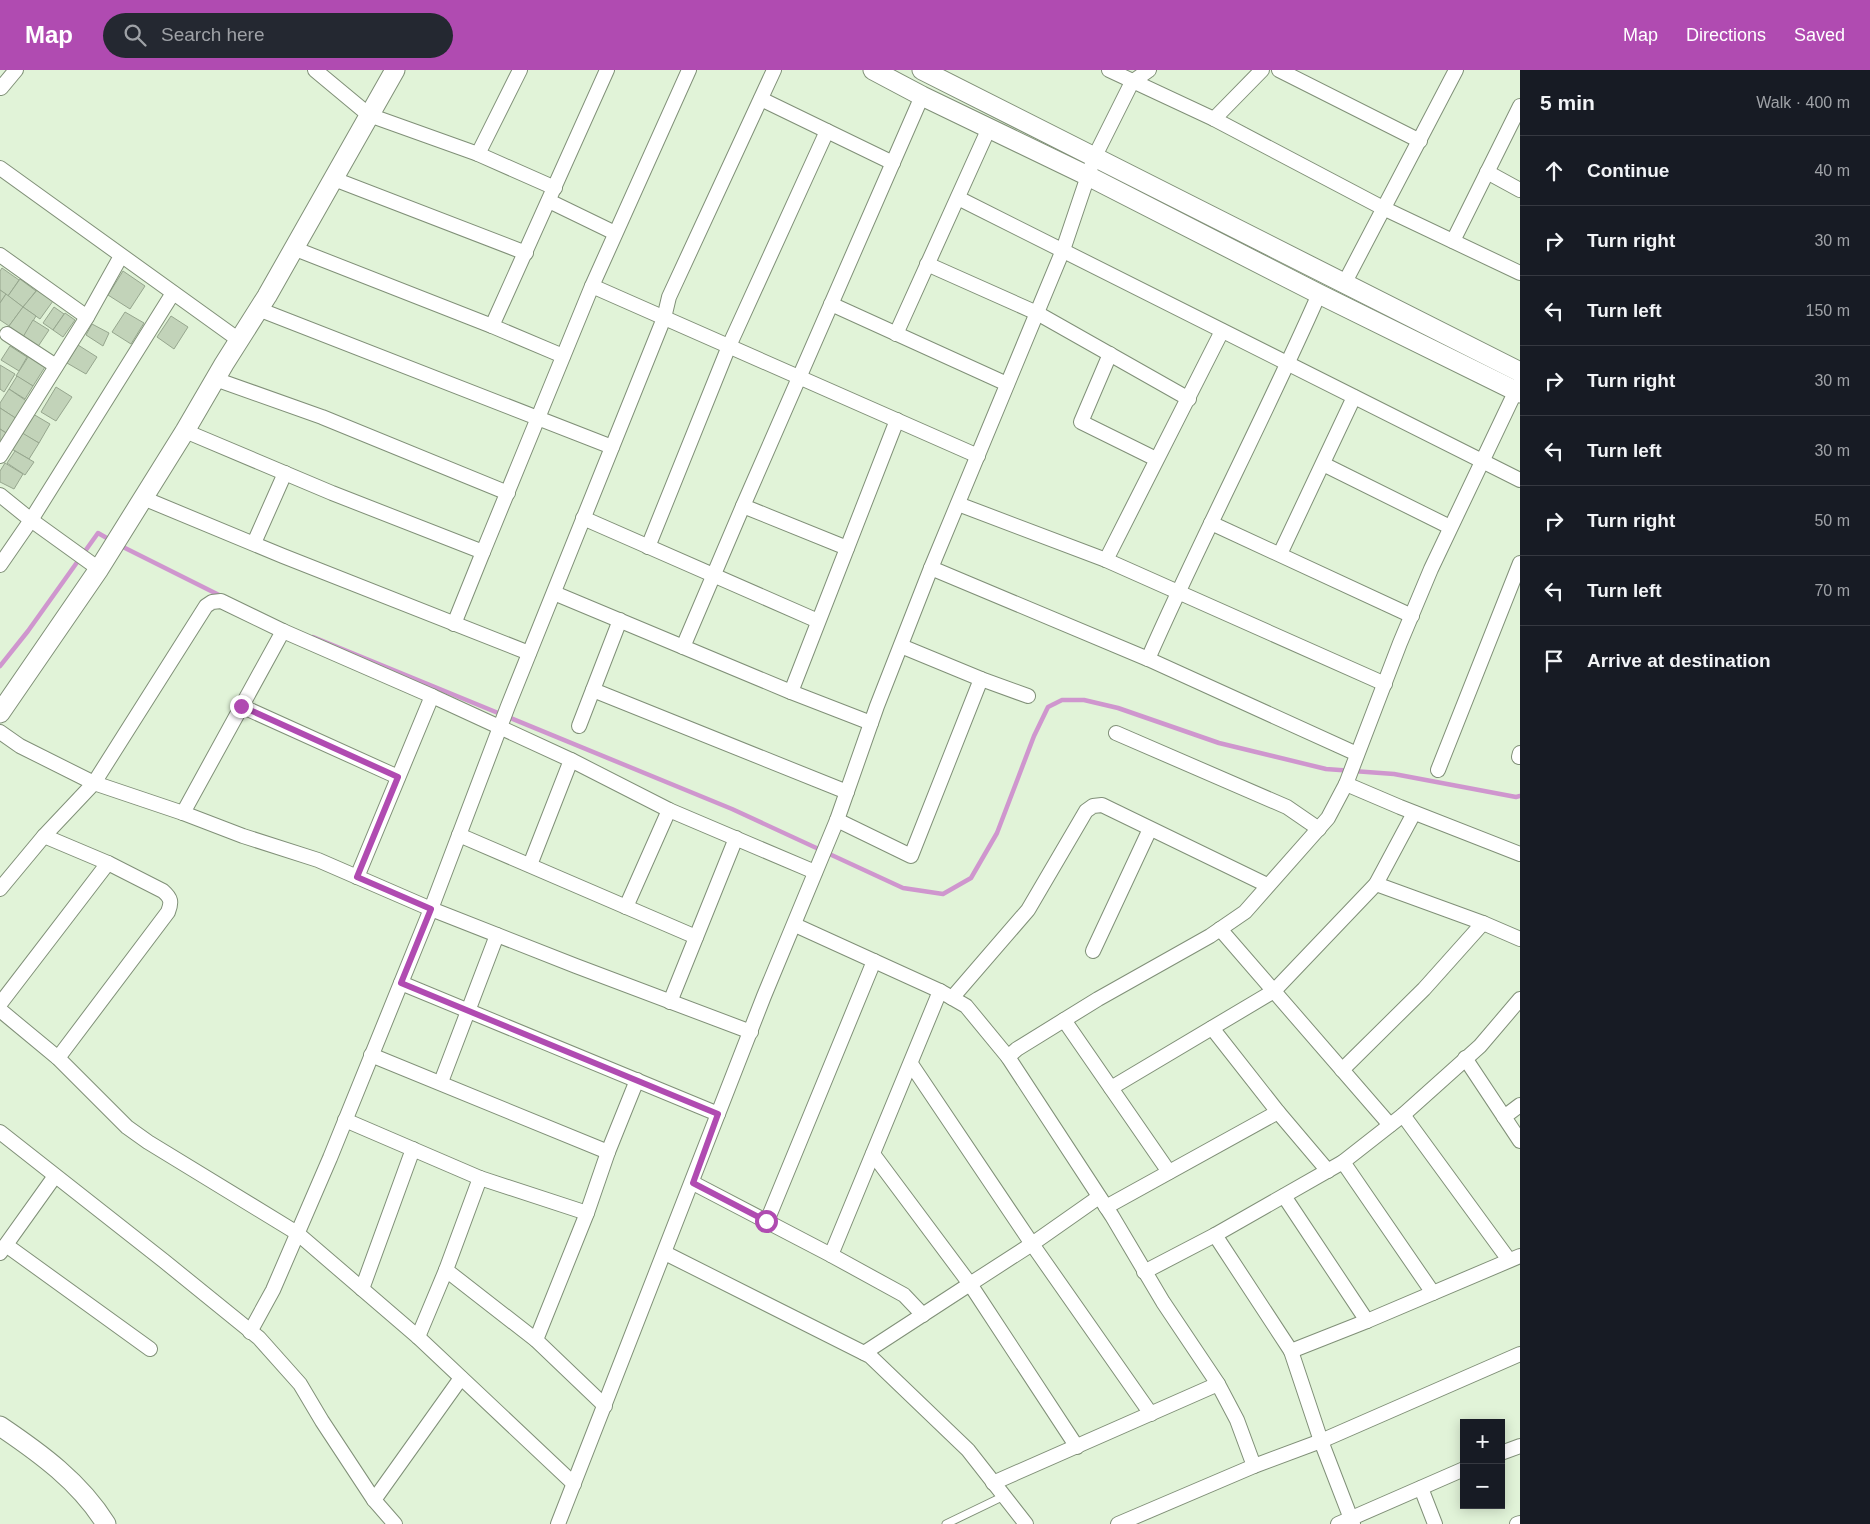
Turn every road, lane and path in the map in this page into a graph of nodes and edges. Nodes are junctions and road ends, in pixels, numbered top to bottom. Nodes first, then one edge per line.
1 (16, 70) edge
2 (315, 70) edge
3 (395, 70) edge
4 (520, 70) edge
5 (607, 70) edge
6 (689, 70) edge
7 (774, 70) edge
8 (873, 70) edge
9 (922, 70) edge
10 (1109, 70) edge
11 (1150, 70) edge
12 (1262, 70) edge
13 (1278, 70) edge
14 (1456, 70) edge
15 (1132, 82) junction
16 (0, 88) edge
17 (922, 96) junction
18 (761, 100) junction
19 (1520, 106) edge
20 (369, 116) junction
21 (1214, 119) junction
22 (989, 128) junction
23 (827, 131) junction
24 (1420, 141) junction
25 (478, 154) junction
26 (1094, 158) junction
27 (893, 163) junction
28 (0, 168) edge
29 (1487, 172) junction
30 (1088, 176) junction
31 (334, 179) junction
32 (555, 188) junction
33 (1520, 190) edge
34 (958, 198) junction
35 (549, 202) junction
36 (1383, 208) junction
37 (615, 233) junction
38 (1453, 241) junction
39 (293, 248) junction
40 (1063, 250) junction
41 (526, 253) junction
42 (0, 255) edge
43 (121, 256) junction
44 (928, 264) junction
45 (1520, 273) edge
46 (1344, 284) junction
47 (592, 286) junction
48 (173, 293) junction
49 (1319, 294) junction
50 (831, 304) junction
51 (258, 309) junction
52 (1036, 313) junction
53 (87, 317) junction
54 (664, 318) junction
55 (492, 326) junction
56 (1222, 331) junction
57 (896, 334) junction
58 (2, 336) edge
59 (239, 340) junction
60 (730, 346) junction
61 (1110, 354) junction
62 (563, 356) junction
63 (1288, 364) junction
64 (56, 366) junction
65 (1520, 372) edge
66 (799, 376) junction
67 (215, 379) junction
68 (1007, 384) junction
69 (1518, 388) edge
70 (1189, 398) junction
71 (1354, 398) junction
72 (539, 419) junction
73 (897, 420) junction
74 (185, 431) junction
75 (612, 447) junction
76 (0, 456) edge
77 (978, 456) junction
78 (1156, 459) junction
79 (1482, 461) junction
80 (1323, 464) junction
81 (285, 473) junction
82 (1520, 480) edge
83 (508, 493) junction
84 (0, 495) edge
85 (143, 498) junction
86 (958, 504) junction
87 (743, 506) junction
88 (583, 518) junction
89 (31, 520) junction
90 (1211, 523) junction
91 (1450, 527) junction
92 (254, 543) junction
93 (648, 547) junction
94 (847, 548) junction
95 (483, 552) junction
96 (1280, 554) junction
97 (1106, 560) junction
98 (0, 565) edge
99 (93, 565) junction
100 (1519, 566) edge
101 (931, 568) junction
102 (714, 575) junction
103 (1178, 592) junction
104 (554, 593) junction
105 (1412, 616) junction
106 (620, 620) junction
107 (818, 621) junction
108 (454, 624) junction
109 (283, 631) junction
110 (901, 646) junction
111 (683, 647) junction
112 (529, 653) junction
113 (1148, 659) junction
114 (980, 679) junction
115 (1385, 684) junction
116 (593, 690) junction
117 (791, 692) junction
118 (432, 696) junction
119 (1028, 696) dead end
120 (241, 706) junction
121 (0, 713) edge
122 (871, 723) junction
123 (501, 724) junction
124 (579, 726) dead end
125 (0, 732) edge
126 (1116, 733) dead end
127 (1356, 758) junction
128 (571, 760) junction
129 (1438, 770) dead end
130 (398, 777) junction
131 (1348, 780) junction
132 (94, 783) junction
133 (847, 792) junction
134 (669, 810) junction
135 (183, 813) junction
136 (1414, 813) junction
137 (837, 820) junction
138 (1150, 829) junction
139 (1319, 829) junction
140 (459, 835) junction
141 (44, 836) junction
142 (736, 838) junction
143 (1520, 854) edge
144 (108, 863) junction
145 (530, 866) junction
146 (815, 872) junction
147 (357, 877) junction
148 (1376, 884) junction
149 (1267, 885) junction
150 (0, 889) edge
151 (626, 907) junction
152 (431, 909) junction
153 (1483, 923) junction
154 (795, 924) junction
155 (1220, 929) junction
156 (498, 935) junction
157 (696, 936) junction
158 (1520, 940) edge
159 (1093, 951) dead end
160 (874, 961) junction
161 (401, 983) junction
162 (1274, 991) junction
163 (940, 992) junction
164 (952, 998) junction
165 (1520, 999) edge
166 (670, 1002) junction
167 (0, 1004) edge
168 (0, 1010) edge
169 (468, 1012) junction
170 (1064, 1020) junction
171 (1212, 1028) junction
172 (751, 1032) junction
173 (371, 1055) junction
174 (1008, 1056) junction
175 (58, 1058) junction
176 (1466, 1058) junction
177 (910, 1064) junction
178 (1342, 1070) junction
179 (637, 1080) junction
180 (441, 1082) junction
181 (1111, 1088) junction
182 (1520, 1104) edge
183 (1278, 1112) junction
184 (718, 1114) junction
185 (1403, 1115) junction
186 (1504, 1117) junction
187 (346, 1120) junction
188 (1390, 1125) junction
189 (0, 1132) edge
190 (1520, 1141) edge
191 (413, 1149) junction
192 (608, 1152) junction
193 (873, 1154) junction
194 (1343, 1162) junction
195 (1328, 1171) junction
196 (1169, 1172) junction
197 (55, 1176) junction
198 (480, 1178) junction
199 (693, 1183) junction
200 (1284, 1196) junction
201 (1103, 1202) junction
202 (587, 1214) junction
203 (766, 1221) junction
204 (297, 1233) junction
205 (1215, 1235) junction
206 (1032, 1244) junction
207 (3, 1249) edge
208 (665, 1253) junction
209 (831, 1255) junction
210 (1515, 1258) edge
211 (446, 1270) junction
212 (1144, 1272) junction
213 (970, 1284) junction
214 (362, 1289) junction
215 (1433, 1293) junction
216 (923, 1314) junction
217 (1367, 1322) junction
218 (250, 1332) junction
219 (418, 1337) junction
220 (536, 1340) junction
221 (150, 1349) dead end
222 (1291, 1351) junction
223 (864, 1353) junction
224 (1520, 1354) edge
225 (461, 1378) junction
226 (1218, 1384) junction
227 (605, 1406) junction
228 (1151, 1414) junction
229 (0, 1426) edge
230 (1321, 1441) junction
231 (1520, 1446) edge
232 (1077, 1447) junction
233 (1505, 1452) edge
234 (1254, 1466) junction
235 (1460, 1472) edge
236 (993, 1483) junction
237 (574, 1484) junction
238 (1421, 1488) junction
239 (1004, 1496) junction
240 (374, 1500) junction
241 (1352, 1521) edge
242 (1124, 1523) edge
243 (106, 1524) edge
244 (395, 1524) edge
245 (558, 1524) edge
246 (946, 1524) edge
247 (1026, 1524) edge
248 (1338, 1524) edge
249 (1436, 1524) edge

1 - 16 street
2 - 20 street
3 - 20 street
4 - 25 street
5 - 32 street
6 - 37 street
7 - 18 street
8 - 17 street
9 - 26 street
10 - 15 street
11 - 15 street
12 - 21 street
13 - 24 street
14 - 24 street
15 - 21 street
15 - 26 street
17 - 22 street
17 - 27 street
18 - 23 street
18 - 54 street
19 - 29 street
20 - 25 street
20 - 31 street
21 - 36 street
22 - 30 street
22 - 34 street
23 - 27 street
23 - 60 street
24 - 36 street
25 - 32 street
26 - 30 street
26 - 46 street
27 - 50 street
28 - 43 street
29 - 33 street
29 - 38 street
30 - 40 street
30 - 49 street
31 - 39 street
31 - 41 street
32 - 35 street
34 - 40 street
34 - 44 street
35 - 37 street
35 - 41 street
36 - 38 street
36 - 46 street
37 - 47 street
38 - 45 street
39 - 51 street
39 - 55 street
40 - 52 street
40 - 56 street
41 - 55 street
42 - 53 street
43 - 48 street
43 - 53 street
44 - 52 street
44 - 57 street
46 - 65 street
47 - 54 street
47 - 62 street
48 - 59 street
48 - 89 street
49 - 63 street
49 - 69 street
50 - 57 street
50 - 66 street
51 - 59 street
51 - 72 street
52 - 61 street
52 - 68 street
53 - 64 street
54 - 60 street
54 - 75 street
55 - 62 street
56 - 63 street
56 - 70 street
57 - 68 street
58 - 64 street
59 - 67 street
60 - 66 street
60 - 93 street
61 - 70 street
61 - 78 street
62 - 72 street
63 - 71 street
63 - 90 street
64 - 76 street
66 - 73 street
66 - 87 street
67 - 74 street
67 - 83 street
68 - 77 street
69 - 79 street
70 - 78 street
71 - 79 street
71 - 80 street
72 - 75 street
72 - 83 street
73 - 77 street
73 - 94 street
74 - 81 street
74 - 85 street
75 - 88 street
77 - 86 street
78 - 97 street
79 - 82 street
79 - 91 street
80 - 91 street
80 - 96 street
81 - 92 street
81 - 95 street
83 - 95 street
84 - 89 street
85 - 92 street
85 - 99 street
86 - 97 street
86 - 101 street
87 - 94 street
87 - 102 street
88 - 93 street
88 - 104 street
89 - 98 street
89 - 99 street
90 - 96 street
90 - 103 street
91 - 105 street
92 - 108 street
93 - 102 street
94 - 107 street
95 - 108 street
96 - 105 street
97 - 103 street
99 - 121 street
100 - 129 street
101 - 110 street
101 - 113 street
102 - 107 street
102 - 111 street
103 - 113 street
103 - 115 street
104 - 106 street
104 - 112 street
105 - 115 street
106 - 111 street
106 - 116 street
107 - 117 street
108 - 112 street
109 - 118 street
109 - 120 street
109 - 132 street
110 - 114 street
110 - 122 street
111 - 117 street
112 - 123 street
113 - 127 street
114 - 119 street
114 - 137 street
115 - 127 street
116 - 124 street
116 - 133 street
117 - 122 street
118 - 123 street
118 - 130 street
120 - 130 street
120 - 135 street
122 - 133 street
123 - 128 street
123 - 140 street
125 - 132 street
126 - 139 street
127 - 131 street
128 - 134 street
128 - 145 street
130 - 147 street
131 - 136 street
131 - 139 street
132 - 135 street
132 - 141 street
133 - 137 street
134 - 142 street
134 - 151 street
135 - 147 street
136 - 143 street
136 - 148 street
137 - 146 street
138 - 149 street
138 - 159 street
138 - 164 street
139 - 149 street
140 - 145 street
140 - 152 street
141 - 144 street
141 - 150 street
142 - 146 street
142 - 157 street
144 - 167 street
144 - 175 street
145 - 151 street
146 - 154 street
147 - 152 street
148 - 153 street
148 - 162 street
149 - 155 street
151 - 157 street
152 - 156 street
152 - 161 street
153 - 158 street
153 - 178 street
154 - 160 street
154 - 172 street
155 - 162 street
155 - 170 street
156 - 166 street
156 - 169 street
157 - 166 street
160 - 163 street
160 - 203 street
161 - 169 street
161 - 173 street
162 - 171 street
162 - 178 street
163 - 164 street
163 - 177 street
164 - 174 street
165 - 176 street
166 - 172 street
168 - 175 street
169 - 179 street
169 - 180 street
170 - 174 street
170 - 181 street
171 - 181 street
171 - 183 street
172 - 184 street
173 - 180 street
173 - 187 street
174 - 201 street
175 - 204 street
176 - 185 street
176 - 186 street
177 - 193 street
177 - 206 street
178 - 188 street
179 - 184 street
179 - 192 street
180 - 192 street
181 - 196 street
182 - 186 street
183 - 195 street
183 - 196 street
184 - 199 street
185 - 188 street
185 - 210 street
186 - 190 street
187 - 191 street
187 - 204 street
188 - 194 street
189 - 197 street
191 - 198 street
191 - 214 street
192 - 202 street
193 - 209 street
193 - 213 street
194 - 195 street
194 - 215 street
195 - 200 street
196 - 201 street
197 - 207 street
197 - 218 street
198 - 202 street
198 - 211 street
199 - 203 street
199 - 208 street
200 - 205 street
200 - 217 street
201 - 206 street
201 - 212 street
202 - 220 street
203 - 209 street
204 - 214 street
204 - 218 street
205 - 212 street
205 - 222 street
206 - 213 street
206 - 228 street
207 - 221 street
208 - 223 street
208 - 227 street
209 - 216 street
210 - 215 street
211 - 219 street
211 - 220 street
212 - 226 street
213 - 216 street
213 - 232 street
214 - 219 street
215 - 217 street
216 - 223 street
217 - 222 street
218 - 240 street
219 - 225 street
220 - 227 street
222 - 230 street
223 - 236 street
224 - 230 street
225 - 237 street
225 - 240 street
226 - 228 street
226 - 234 street
227 - 237 street
228 - 232 street
229 - 243 street
230 - 234 street
230 - 241 street
231 - 233 street
232 - 236 street
234 - 242 street
235 - 238 street
236 - 239 street
237 - 245 street
238 - 241 street
238 - 249 street
239 - 246 lane
239 - 247 street
240 - 244 street
241 - 248 street

